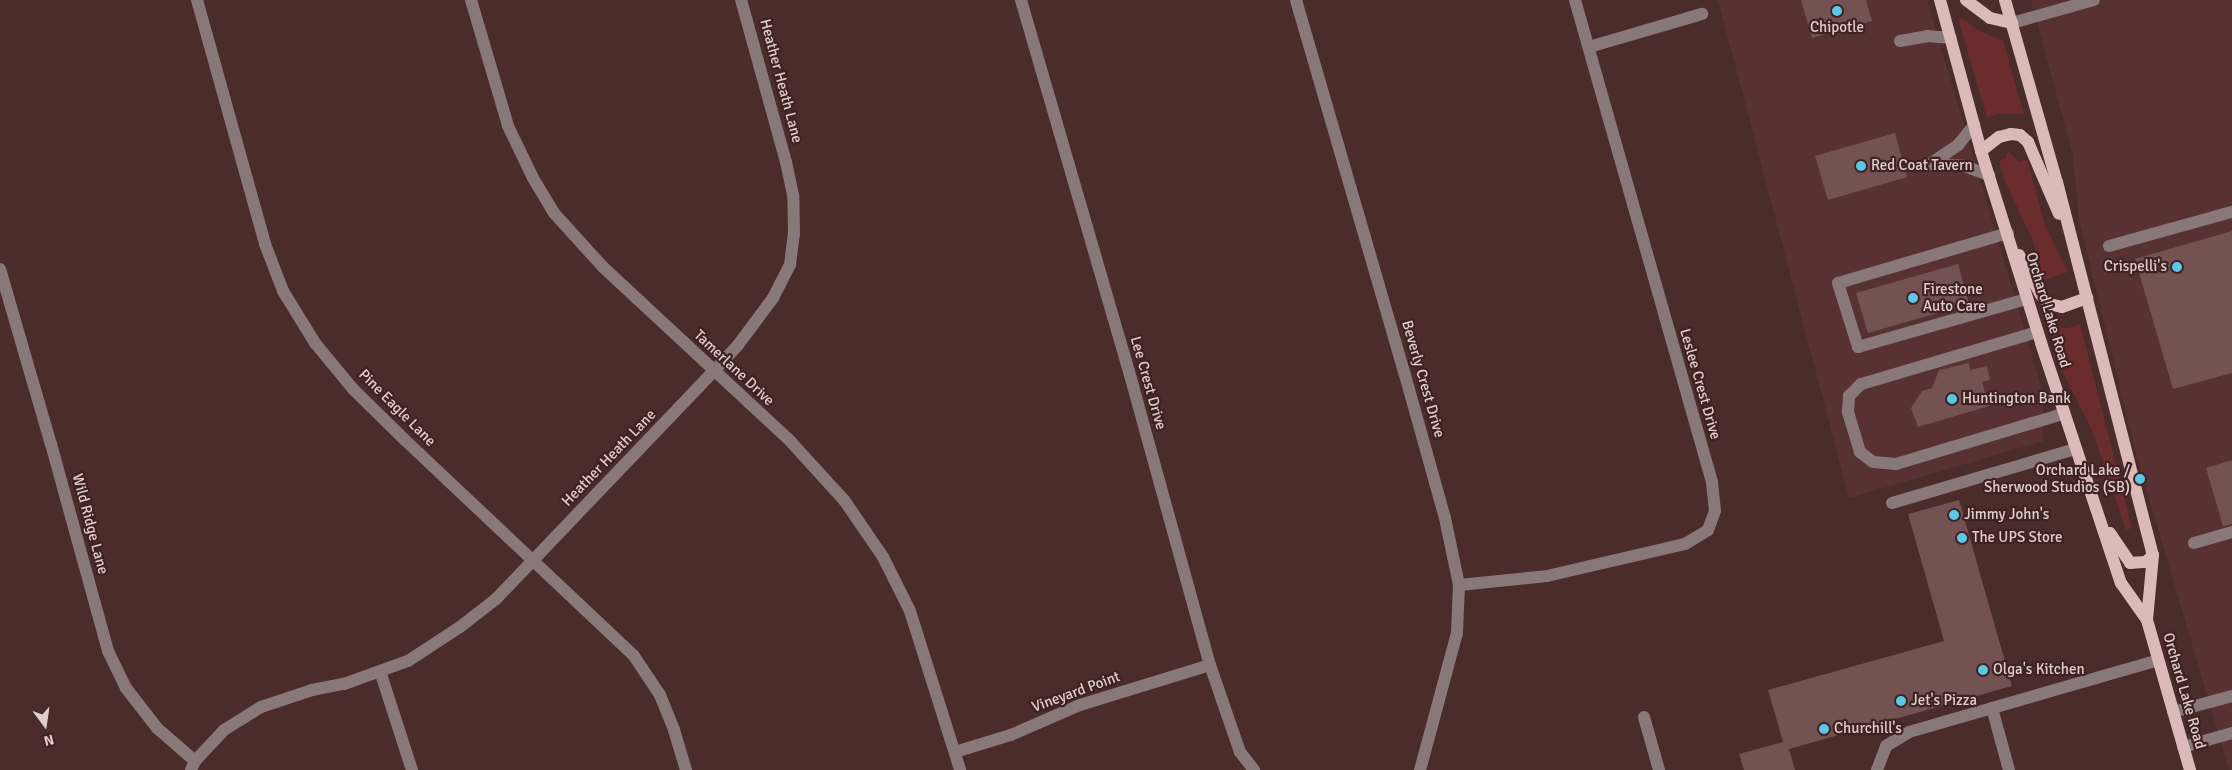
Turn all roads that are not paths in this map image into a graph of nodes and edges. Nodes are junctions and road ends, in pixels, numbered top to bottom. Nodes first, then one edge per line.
1 (197, 0) edge
2 (471, 0) edge
3 (741, 0) edge
4 (1021, 0) edge
5 (1296, 0) edge
6 (1575, 0) edge
7 (1940, 0) edge
8 (1966, 0) edge
9 (2006, 0) edge
10 (2094, 0) edge
11 (1702, 14) dead end
12 (2012, 23) junction
13 (1951, 38) junction
14 (1900, 41) dead end
15 (1589, 47) junction
16 (1974, 125) junction
17 (1981, 151) junction
18 (1989, 175) junction
19 (2232, 212) edge
20 (2009, 237) junction
21 (2109, 246) dead end
22 (2076, 256) junction
23 (0, 269) edge
24 (2087, 298) junction
25 (2027, 299) junction
26 (2037, 332) junction
27 (713, 372) junction
28 (2064, 414) junction
29 (2075, 449) junction
30 (1892, 503) dead end
31 (2096, 509) junction
32 (2232, 532) edge
33 (2194, 543) dead end
34 (2154, 555) junction
35 (534, 560) junction
36 (1459, 585) junction
37 (2147, 620) junction
38 (2158, 660) junction
39 (1210, 665) junction
40 (380, 671) junction
41 (2232, 696) edge
42 (1992, 708) junction
43 (2173, 712) junction
44 (1644, 717) dead end
45 (2232, 733) edge
46 (2183, 747) junction
47 (954, 752) junction
48 (193, 765) edge
49 (412, 770) edge
50 (686, 770) edge
51 (960, 770) edge
52 (1254, 770) edge
53 (1420, 770) edge
54 (1659, 770) edge
55 (1877, 770) edge
56 (2009, 770) edge
57 (2190, 770) edge

1 - 35 street, Pine Eagle Lane
2 - 27 street, Tamerlane Drive
3 - 27 street, Heather Heath Lane
4 - 39 street, Lee Crest Drive
5 - 36 street, Beverly Crest Drive
6 - 15 street, Leslee Crest Drive
7 - 13 main road, Orchard Lake Road
8 - 12 main road
9 - 12 main road, Orchard Lake Road
10 - 12 street
11 - 15 street
12 - 22 main road, Orchard Lake Road
13 - 14 street
13 - 16 main road, Orchard Lake Road
15 - 36 street, Leslee Crest Drive
16 - 17 main road, Orchard Lake Road
16 - 18 street
17 - 18 main road, Orchard Lake Road
17 - 22 main road
18 - 20 main road, Orchard Lake Road
19 - 21 street
20 - 24 main road
20 - 25 main road, Orchard Lake Road
20 - 25 street
22 - 24 main road, Orchard Lake Road
23 - 48 street, Wild Ridge Lane
24 - 34 main road, Orchard Lake Road
25 - 26 main road, Orchard Lake Road
26 - 28 main road, Orchard Lake Road
26 - 28 street
27 - 35 street, Heather Heath Lane
27 - 47 street, Tamerlane Drive
28 - 29 main road, Orchard Lake Road
29 - 30 street
29 - 31 main road, Orchard Lake Road
31 - 34 main road
31 - 37 main road, Orchard Lake Road
32 - 33 street
34 - 37 main road, Orchard Lake Road
35 - 40 street, Heather Heath Lane
35 - 50 street, Pine Eagle Lane
36 - 53 street, Beverly Crest Drive
37 - 38 main road, Orchard Lake Road
38 - 42 street
38 - 43 main road, Orchard Lake Road
39 - 47 street, Vineyard Point
39 - 52 street, Lee Crest Drive
40 - 48 street, Heather Heath Lane
40 - 49 street
41 - 43 street
42 - 55 street
42 - 56 street
43 - 46 main road, Orchard Lake Road
44 - 54 street
45 - 46 street
46 - 57 main road, Orchard Lake Road
47 - 51 street, Tamerlane Drive

